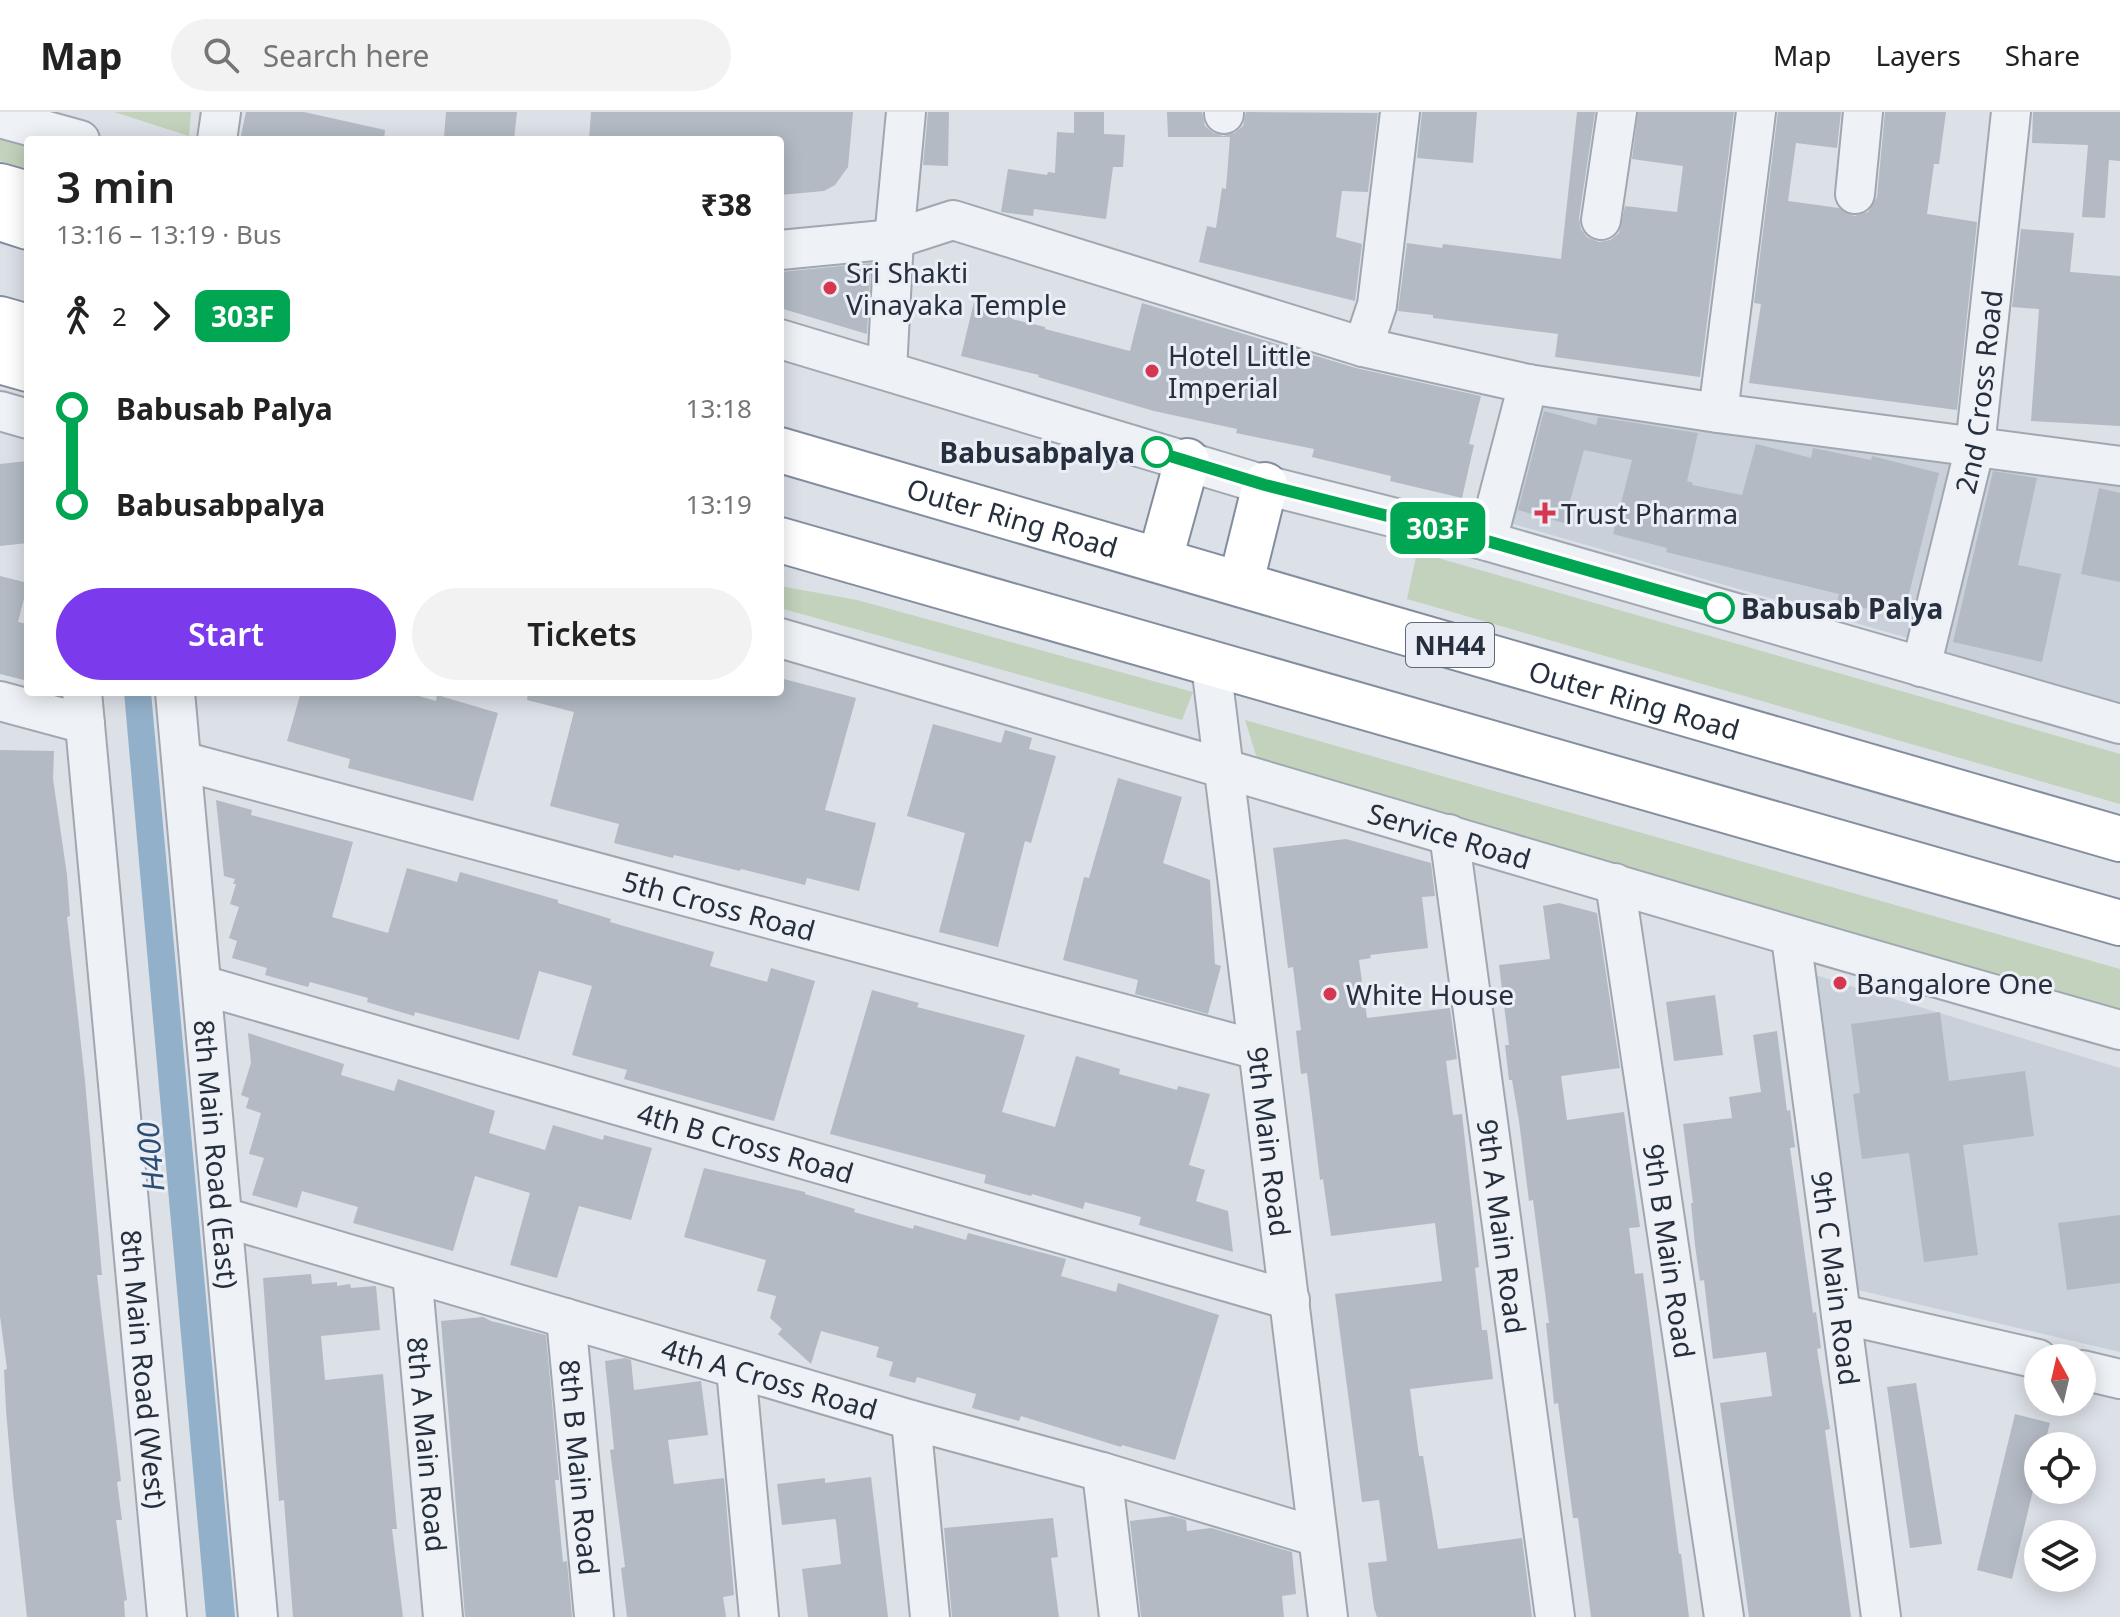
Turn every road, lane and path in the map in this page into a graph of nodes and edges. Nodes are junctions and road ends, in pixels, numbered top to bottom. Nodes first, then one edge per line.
1 (221, 112) edge
2 (906, 112) edge
3 (1400, 112) edge
4 (1617, 112) edge
5 (1756, 112) edge
6 (1863, 112) edge
7 (2011, 112) edge
8 (0, 118) edge
9 (65, 136) edge
10 (218, 136) edge
11 (0, 186) edge
12 (24, 193) edge
13 (1855, 194) dead end
14 (0, 218) edge
15 (1601, 220) dead end
16 (24, 226) edge
17 (894, 239) junction
18 (784, 250) edge
19 (0, 319) edge
20 (24, 326) edge
21 (784, 340) edge
22 (1363, 347) junction
23 (0, 361) edge
24 (24, 368) edge
25 (887, 370) junction
26 (1528, 384) junction
27 (0, 411) edge
28 (1718, 413) junction
29 (24, 418) edge
30 (784, 431) edge
31 (1975, 447) junction
32 (784, 451) edge
33 (1187, 461) junction
34 (2120, 466) edge
35 (1265, 485) junction
36 (949, 498) junction
37 (784, 541) edge
38 (1487, 541) junction
39 (1160, 559) junction
40 (784, 564) edge
41 (918, 579) junction
42 (1241, 582) junction
43 (784, 639) edge
44 (1211, 665) junction
45 (1921, 667) junction
46 (175, 696) edge
47 (0, 701) edge
48 (84, 708) edge
49 (2120, 724) edge
50 (182, 761) junction
51 (1223, 766) junction
52 (1449, 834) junction
53 (2120, 839) edge
54 (1615, 883) junction
55 (2120, 923) edge
56 (1791, 937) junction
57 (202, 985) junction
58 (2120, 1030) edge
59 (1258, 1050) junction
60 (223, 1217) junction
61 (412, 1273) junction
62 (1290, 1300) junction
63 (1841, 1314) junction
64 (566, 1318) junction
65 (2024, 1356) edge
66 (736, 1369) junction
67 (2096, 1373) edge
68 (2120, 1379) edge
69 (911, 1420) junction
70 (1102, 1472) junction
71 (1318, 1537) junction
72 (167, 1617) edge
73 (258, 1617) edge
74 (443, 1617) edge
75 (594, 1617) edge
76 (759, 1617) edge
77 (930, 1617) edge
78 (1119, 1617) edge
79 (1328, 1617) edge
80 (1555, 1617) edge
81 (1724, 1617) edge
82 (1881, 1617) edge

1 - 10 street
2 - 17 street
3 - 22 street
4 - 15 street
5 - 28 street
6 - 13 street
7 - 31 street, 2nd Cross Road
8 - 9 street
11 - 12 highway
14 - 16 highway
17 - 18 street
17 - 22 street
17 - 25 street
19 - 20 highway
21 - 25 street
22 - 26 street
23 - 24 highway
25 - 33 street
26 - 28 street
26 - 38 street
27 - 29 street
28 - 31 street
30 - 36 highway
31 - 34 street
31 - 45 street, 2nd Cross Road
32 - 36 highway, Outer Ring Road / NH44
33 - 35 street
33 - 39 highway
35 - 38 street
35 - 42 highway
36 - 39 highway, Outer Ring Road / NH44
37 - 41 highway
38 - 45 street
39 - 42 highway, Outer Ring Road / NH44
40 - 41 highway
41 - 44 highway
42 - 53 highway, Outer Ring Road / NH44
43 - 51 street, Service Road
44 - 51 street, 9th Main Road
44 - 55 highway
45 - 49 street
46 - 50 street, 8th Main Road (East)
47 - 48 street
48 - 72 street, 8th Main Road (West)
50 - 57 street, 8th Main Road (East)
50 - 59 street, 5th Cross Road
51 - 52 street, Service Road
51 - 59 street, 9th Main Road
52 - 54 street, Service Road
52 - 80 street, 9th A Main Road
54 - 56 street, Service Road
54 - 81 street, 9th B Main Road
56 - 58 street, Service Road
56 - 63 street, 9th C Main Road
57 - 60 street, 8th Main Road (East)
57 - 62 street, 4th B Cross Road
59 - 62 street, 9th Main Road
60 - 61 street, 4th A Cross Road
60 - 73 street, 8th Main Road (East)
61 - 64 street, 4th A Cross Road
61 - 74 street, 8th A Main Road
62 - 71 street, 9th Main Road
63 - 65 street
63 - 82 street, 9th C Main Road
64 - 66 street, 4th A Cross Road
64 - 75 street, 8th B Main Road
66 - 69 street, 4th A Cross Road
66 - 76 street
67 - 68 street
69 - 70 street, 4th A Cross Road
69 - 77 street
70 - 71 street, 4th A Cross Road
70 - 78 street
71 - 79 street, 9th Main Road

